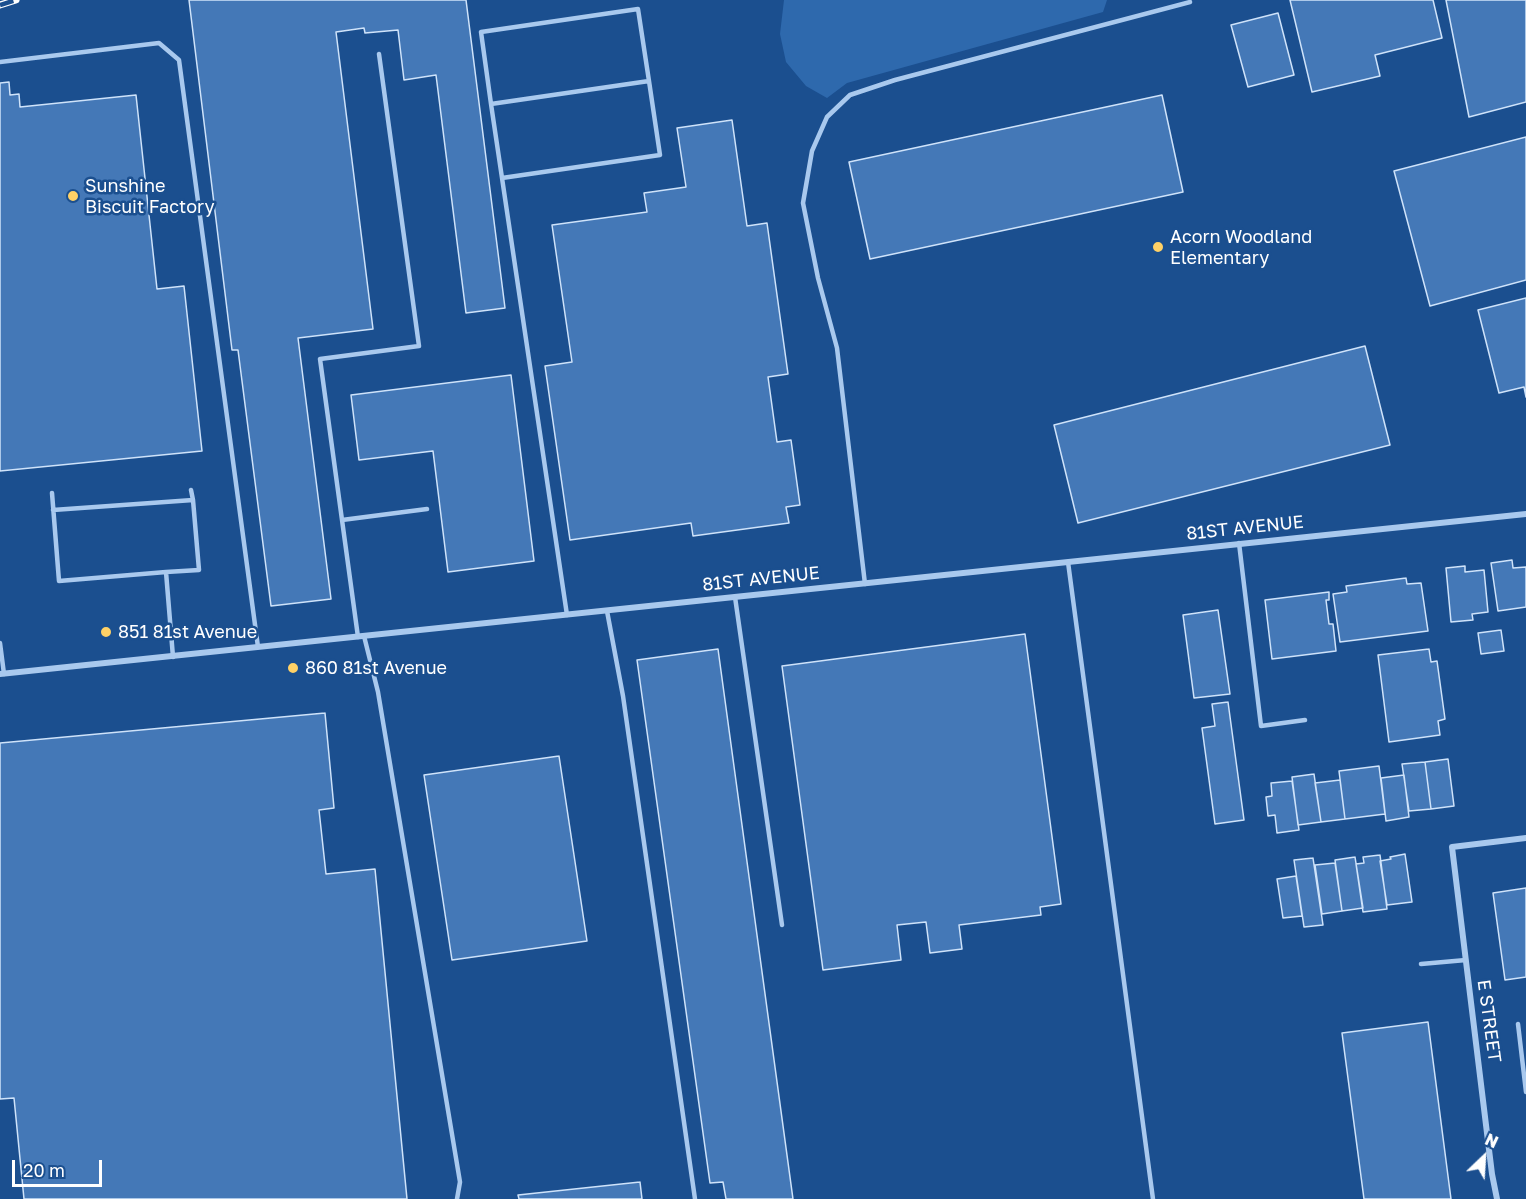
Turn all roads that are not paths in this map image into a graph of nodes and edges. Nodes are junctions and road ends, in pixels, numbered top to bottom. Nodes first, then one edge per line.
1 (1190, 2) dead end
2 (379, 54) dead end
3 (0, 62) edge
4 (649, 81) junction
5 (490, 104) junction
6 (502, 178) junction
7 (191, 490) dead end
8 (52, 493) dead end
9 (193, 500) junction
10 (427, 509) dead end
11 (53, 510) junction
12 (1526, 514) edge
13 (342, 520) junction
14 (1239, 543) junction
15 (1068, 562) junction
16 (166, 572) junction
17 (865, 584) junction
18 (735, 597) junction
19 (607, 611) junction
20 (567, 615) junction
21 (361, 637) junction
22 (0, 643) edge
23 (258, 647) junction
24 (173, 657) junction
25 (2, 674) edge
26 (1305, 720) dead end
27 (1526, 838) edge
28 (782, 925) dead end
29 (1466, 960) junction
30 (1421, 964) dead end
31 (1518, 1024) dead end
32 (1526, 1092) edge
33 (457, 1199) edge
34 (695, 1199) edge
35 (1153, 1199) edge
36 (1497, 1199) edge

1 - 17 lane
2 - 13 lane
3 - 23 lane
4 - 5 lane
4 - 5 lane
4 - 6 lane
5 - 6 lane
6 - 20 lane
7 - 9 lane
8 - 11 lane
9 - 11 lane
9 - 16 lane
10 - 13 lane
11 - 16 lane
12 - 14 street, 81ST AVENUE
13 - 21 lane
14 - 15 street, 81ST AVENUE
14 - 26 lane
15 - 17 street, 81ST AVENUE
15 - 35 lane
16 - 24 lane
17 - 18 street, 81ST AVENUE
18 - 19 street, 81ST AVENUE
18 - 28 lane
19 - 20 street, 81ST AVENUE
19 - 34 lane
20 - 21 street, 81ST AVENUE
21 - 23 street, 81ST AVENUE
21 - 33 lane
22 - 25 lane
23 - 24 street, 81ST AVENUE
24 - 25 street, 81ST AVENUE
27 - 29 street, E STREET
29 - 30 lane
29 - 36 street, E STREET
31 - 32 lane

